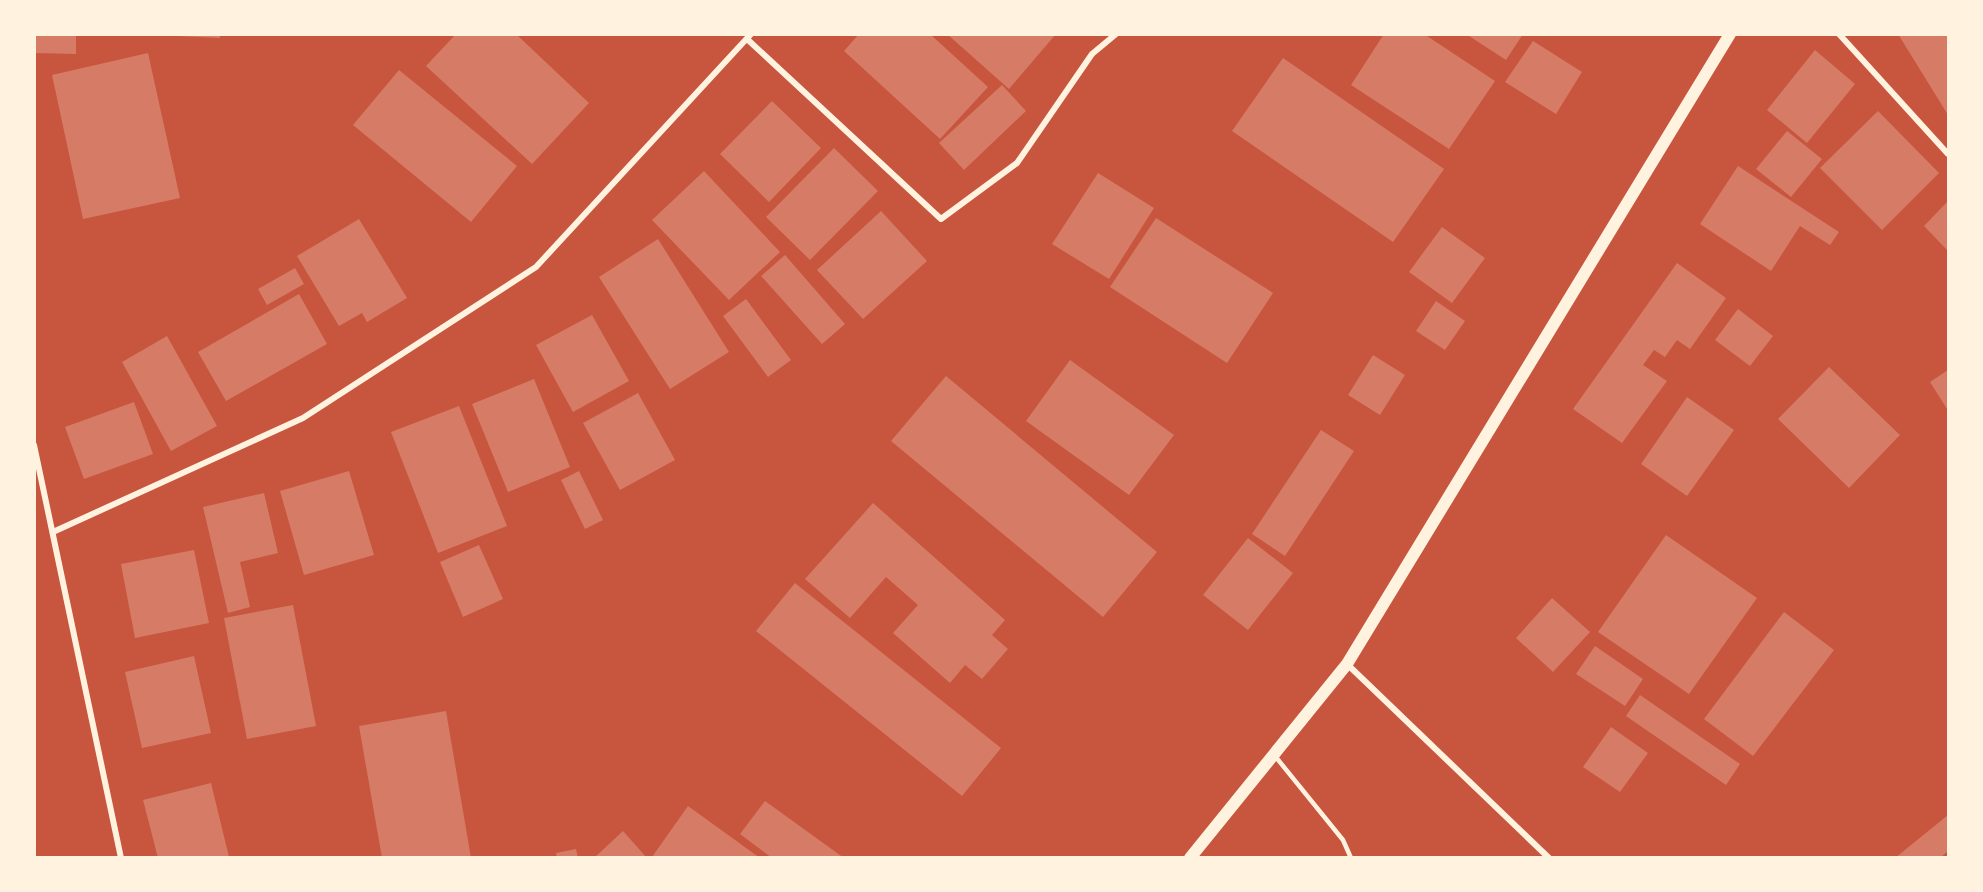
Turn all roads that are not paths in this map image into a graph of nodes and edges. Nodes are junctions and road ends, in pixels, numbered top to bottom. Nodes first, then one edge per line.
1 (1116, 34) edge
2 (1730, 34) edge
3 (1839, 34) edge
4 (749, 37) edge
5 (1948, 153) edge
6 (34, 445) edge
7 (53, 532) junction
8 (1347, 664) junction
9 (1273, 754) junction
10 (121, 858) edge
11 (1190, 858) edge
12 (1351, 858) edge
13 (1549, 858) edge

1 - 4 street
2 - 8 main road
3 - 5 street
4 - 7 street
6 - 7 street
7 - 10 street
8 - 9 main road
8 - 13 street
9 - 11 main road
9 - 12 lane

